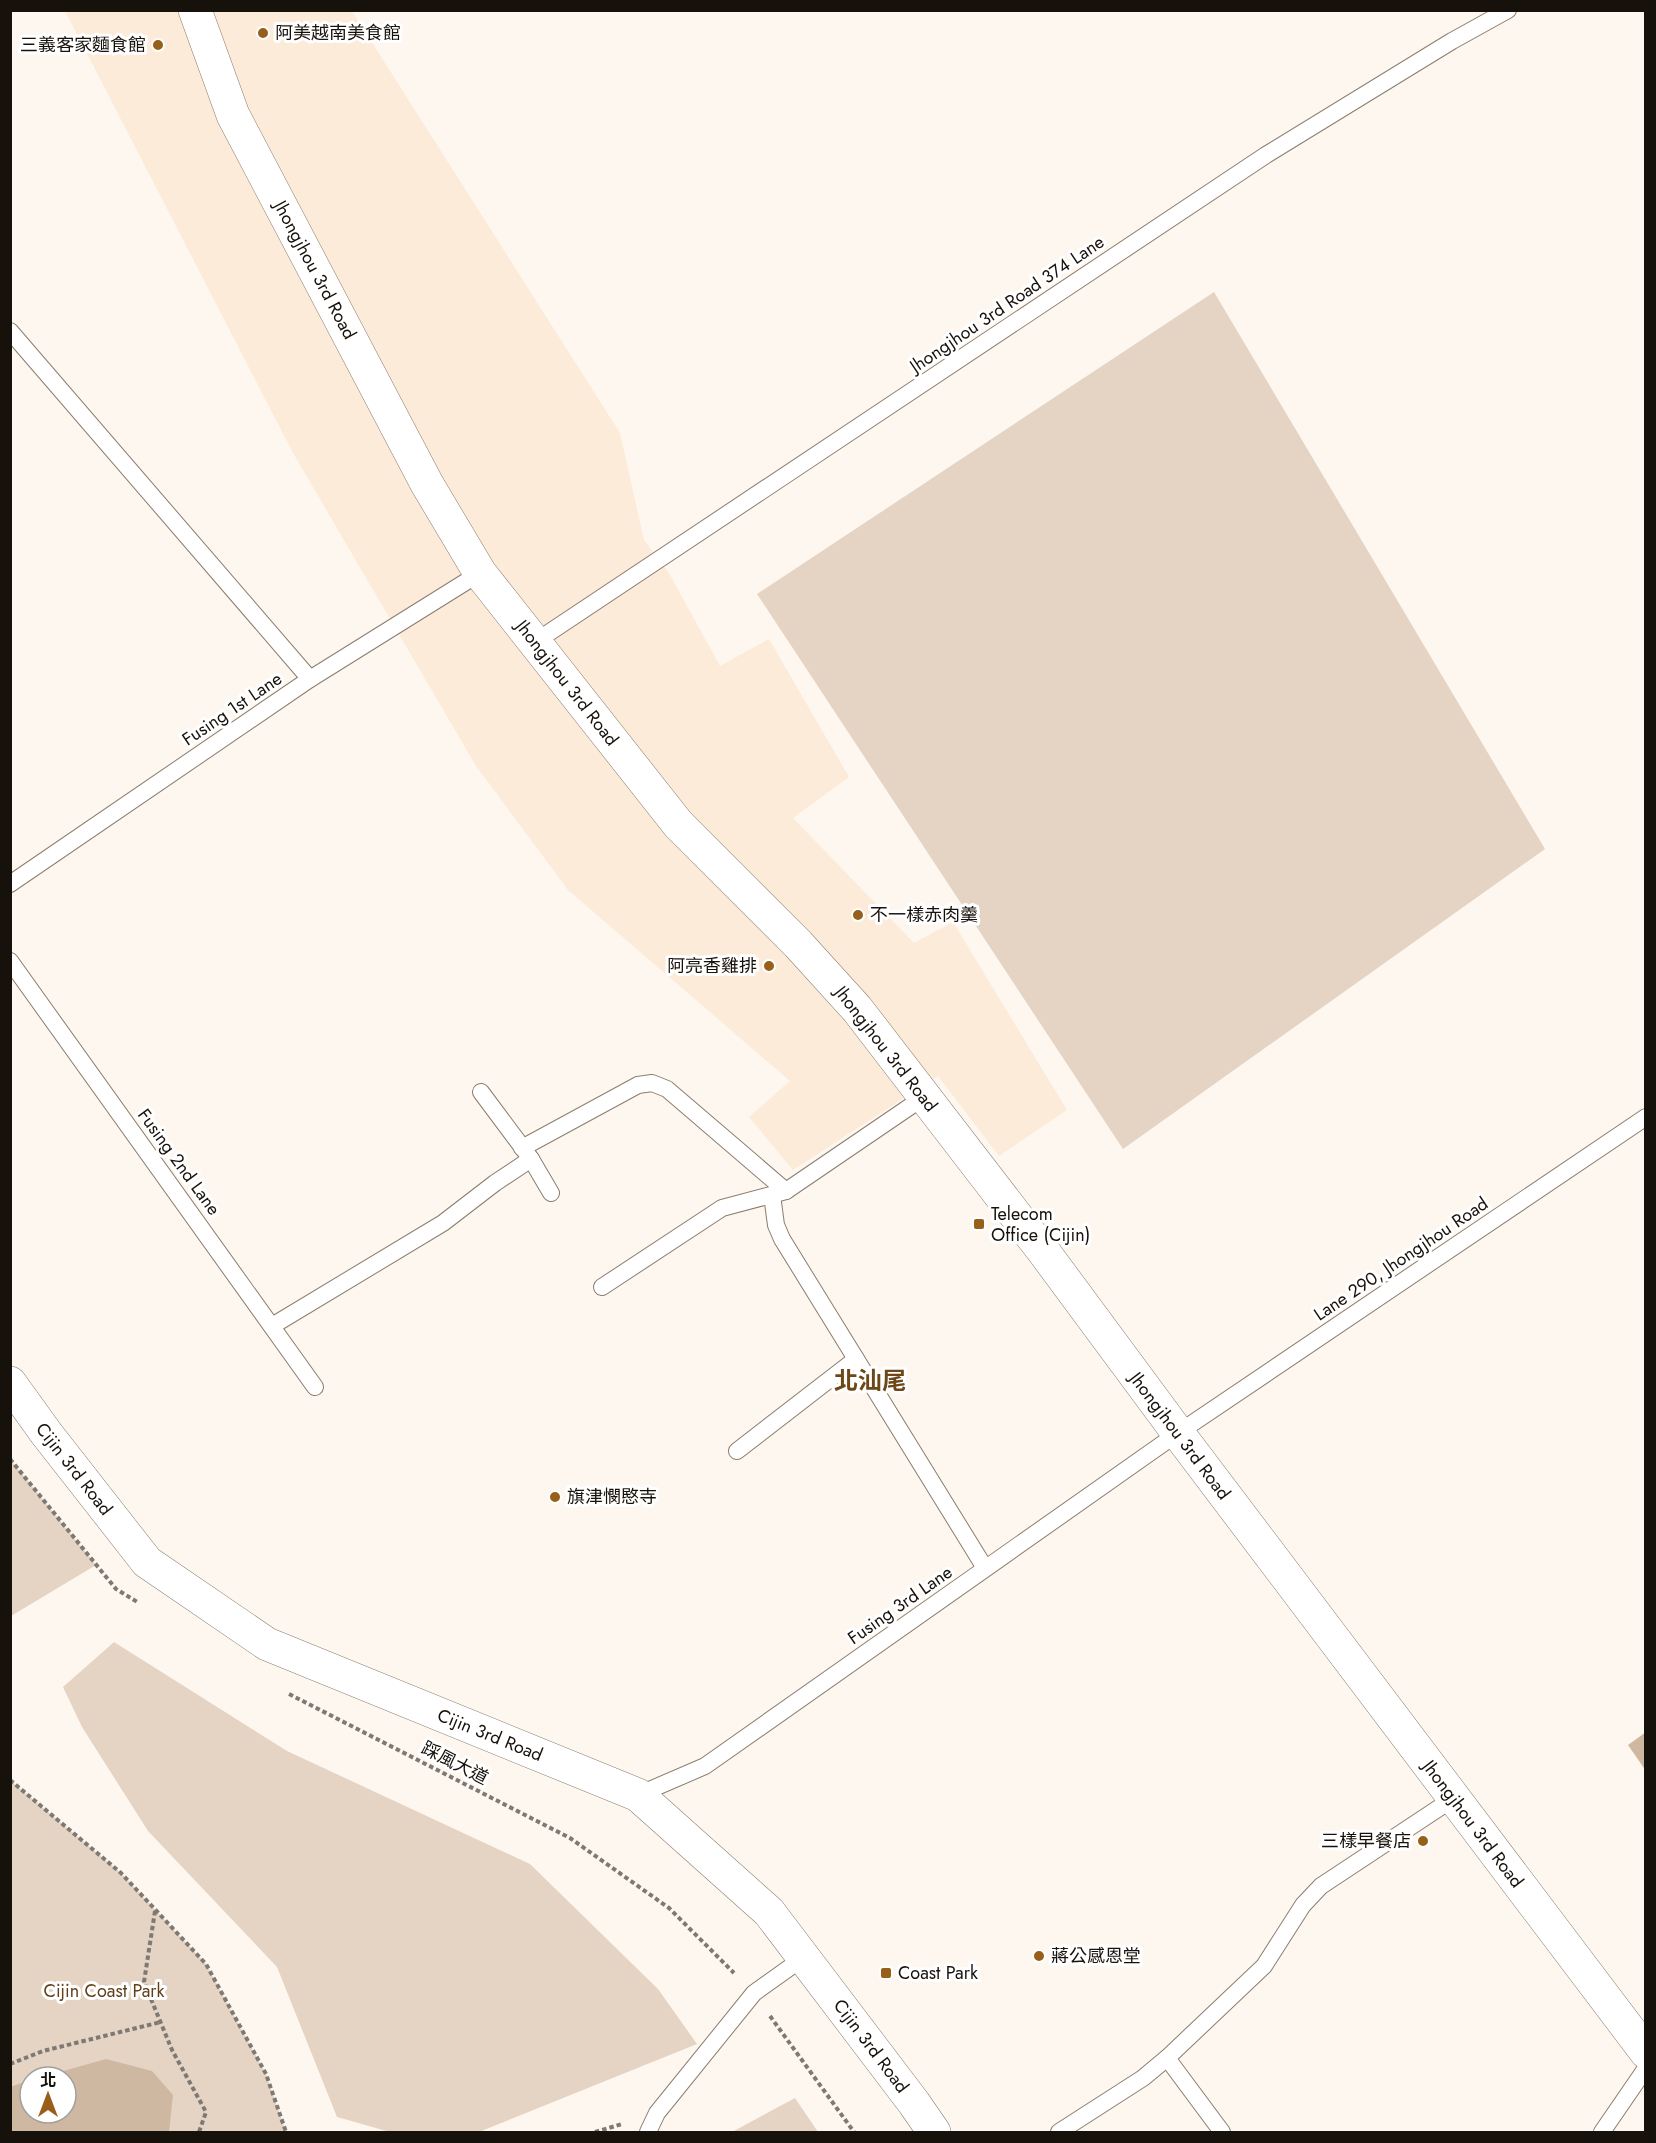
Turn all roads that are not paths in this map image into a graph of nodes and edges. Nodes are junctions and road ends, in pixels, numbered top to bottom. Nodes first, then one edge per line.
1 (195, 10) edge
2 (1508, 10) edge
3 (10, 331) edge
4 (480, 573) junction
5 (535, 642) junction
6 (310, 680) junction
7 (10, 884) edge
8 (10, 961) edge
9 (481, 1092) dead end
10 (924, 1096) junction
11 (1646, 1117) edge
12 (526, 1154) junction
13 (551, 1193) dead end
14 (779, 1193) junction
15 (602, 1287) dead end
16 (272, 1326) junction
17 (856, 1359) junction
18 (10, 1383) edge
19 (315, 1387) dead end
20 (1178, 1433) junction
21 (736, 1451) dead end
22 (985, 1568) junction
23 (638, 1795) junction
24 (1454, 1798) junction
25 (804, 1958) junction
26 (1646, 2052) edge
27 (1167, 2058) junction
28 (1646, 2068) edge
29 (648, 2133) edge
30 (934, 2133) edge
31 (1059, 2133) edge
32 (1222, 2133) edge
33 (1602, 2133) edge

1 - 4 street, Jhongjhou 3rd Road
2 - 5 lane, Jhongjhou 3rd Road 374 Lane
3 - 6 lane
4 - 5 street, Jhongjhou 3rd Road
4 - 6 lane, Fusing 1st Lane
5 - 10 street, Jhongjhou 3rd Road
6 - 7 lane, Fusing 1st Lane
8 - 16 lane, Fusing 2nd Lane
9 - 12 lane
10 - 14 lane
10 - 20 street, Jhongjhou 3rd Road
11 - 20 lane, Lane 290, Jhongjhou Road
12 - 13 lane
12 - 14 lane
12 - 16 lane
14 - 15 lane
14 - 17 lane
16 - 19 lane, Fusing 2nd Lane
17 - 21 lane
17 - 22 lane
18 - 23 street, Cijin 3rd Road
20 - 22 lane, Fusing 3rd Lane
20 - 24 street, Jhongjhou 3rd Road
22 - 23 lane, Fusing 3rd Lane
23 - 25 street, Cijin 3rd Road
24 - 26 street, Jhongjhou 3rd Road
24 - 27 lane
25 - 29 lane
25 - 30 street, Cijin 3rd Road
27 - 31 lane
27 - 32 lane
28 - 33 lane

